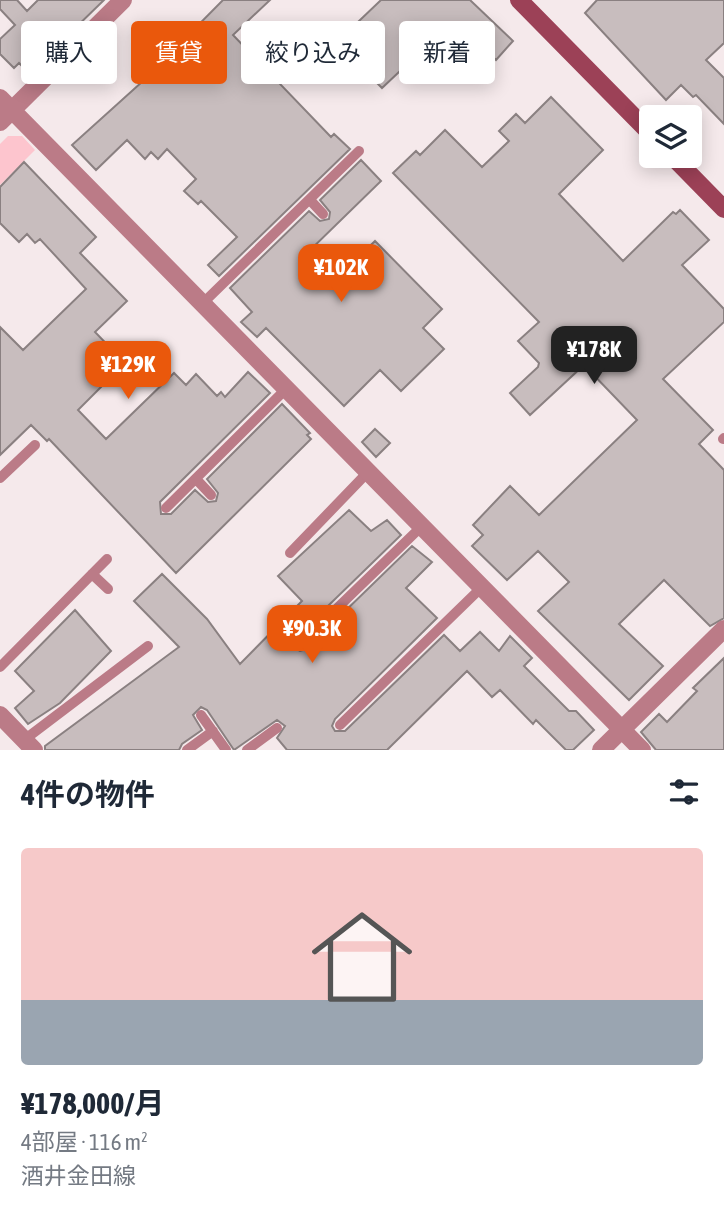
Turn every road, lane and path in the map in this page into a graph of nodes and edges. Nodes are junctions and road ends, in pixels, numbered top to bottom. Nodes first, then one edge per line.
1 (123, 0) edge
2 (519, 0) edge
3 (4, 110) edge
4 (639, 122) edge
5 (359, 151) dead end
6 (684, 168) edge
7 (310, 200) junction
8 (724, 209) edge
9 (323, 214) dead end
10 (202, 304) junction
11 (286, 389) junction
12 (35, 444) dead end
13 (368, 472) junction
14 (0, 478) edge
15 (196, 479) junction
16 (211, 495) dead end
17 (166, 508) dead end
18 (422, 526) junction
19 (290, 553) dead end
20 (107, 559) dead end
21 (92, 574) junction
22 (482, 587) junction
23 (108, 589) dead end
24 (724, 629) edge
25 (301, 643) dead end
26 (148, 646) dead end
27 (0, 667) edge
28 (0, 715) edge
29 (201, 715) dead end
30 (340, 725) dead end
31 (276, 728) dead end
32 (622, 729) junction
33 (213, 732) junction
34 (29, 745) edge
35 (187, 750) edge
36 (226, 750) edge
37 (247, 750) edge
38 (601, 750) edge
39 (642, 750) edge

1 - 3 street
2 - 4 main road
3 - 10 street
5 - 7 lane
6 - 8 main road
7 - 9 lane
7 - 10 lane
10 - 11 street
11 - 13 street
11 - 15 lane
12 - 14 lane
13 - 18 street
13 - 19 lane
15 - 16 lane
15 - 17 lane
18 - 22 street
18 - 25 lane
20 - 21 lane
21 - 23 lane
21 - 27 lane
22 - 30 lane
22 - 32 street
24 - 32 street
26 - 34 lane
28 - 34 street
29 - 33 lane
31 - 37 lane
32 - 38 street
32 - 39 street
33 - 35 lane
33 - 36 lane

